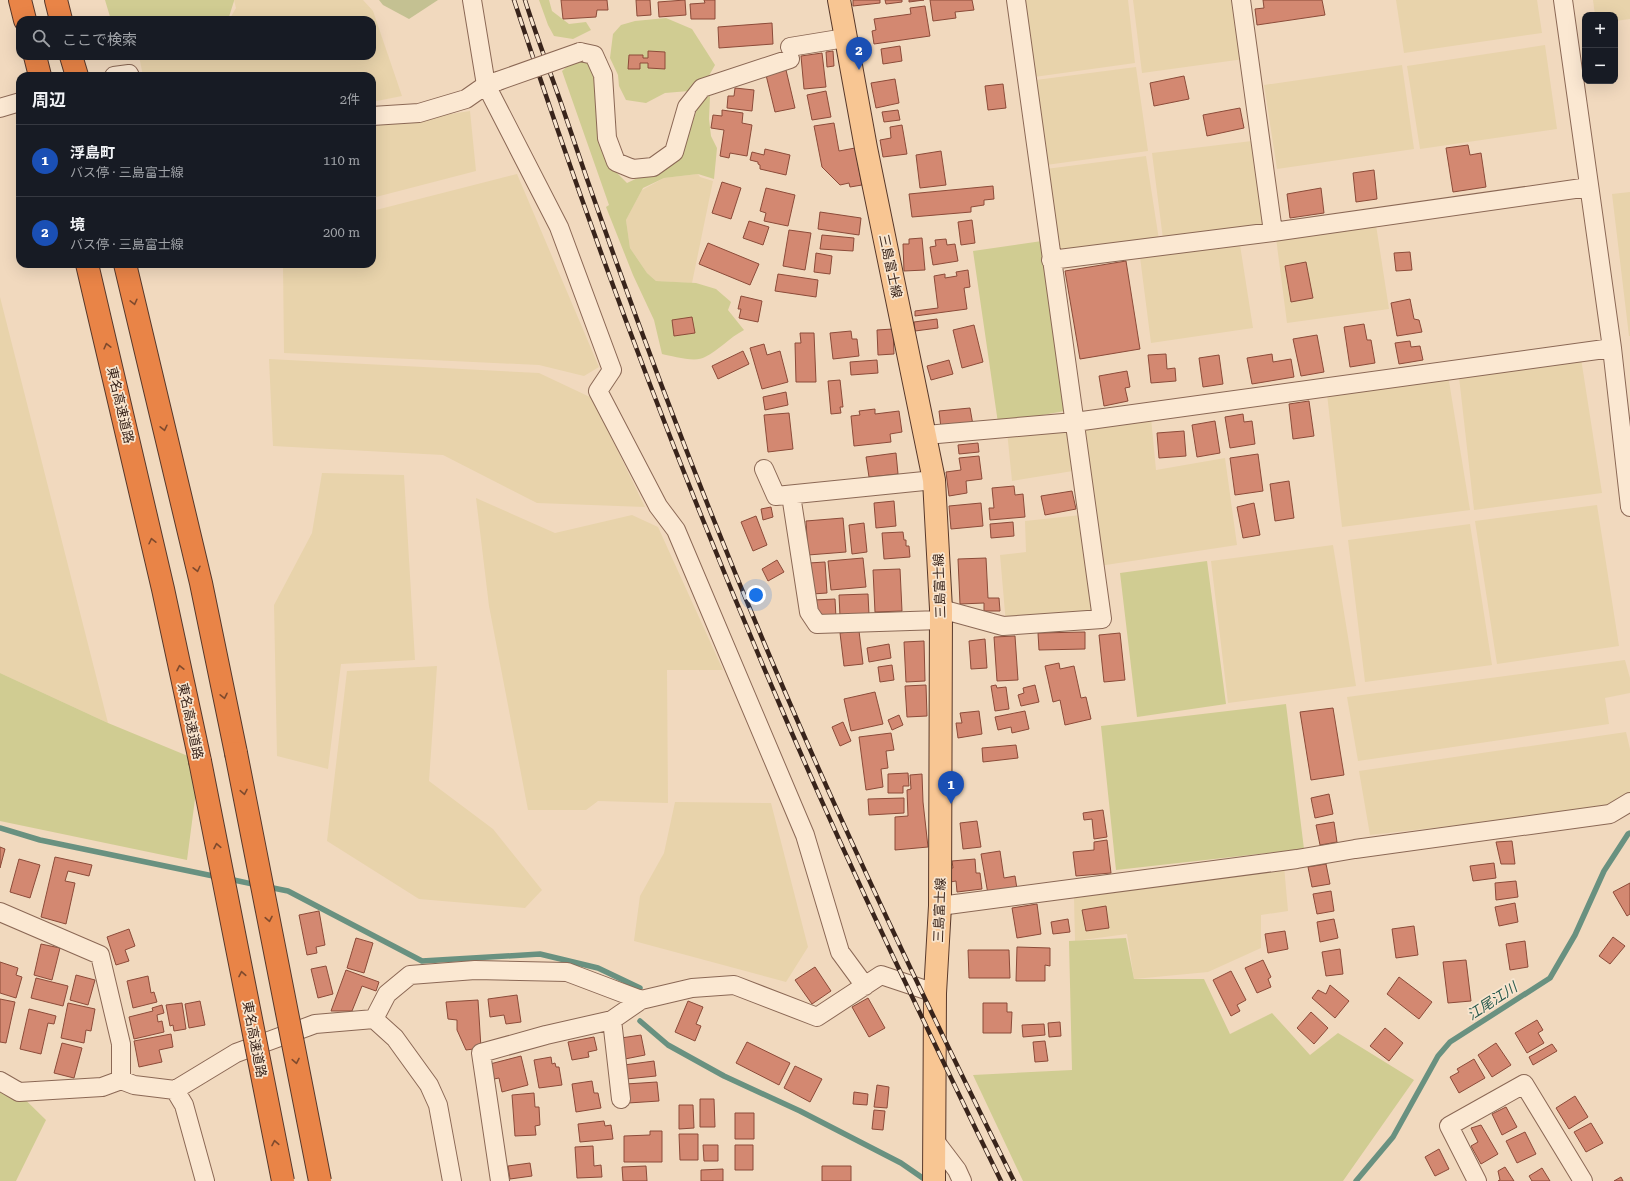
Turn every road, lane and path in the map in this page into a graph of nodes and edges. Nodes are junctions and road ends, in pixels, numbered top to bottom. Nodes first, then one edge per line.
1 (20, 0) edge
2 (56, 0) edge
3 (472, 0) edge
4 (839, 0) edge
5 (1016, 0) edge
6 (1241, 0) edge
7 (1563, 0) edge
8 (24, 16) edge
9 (60, 16) edge
10 (845, 38) junction
11 (36, 60) edge
12 (72, 60) edge
13 (39, 72) edge
14 (76, 72) edge
15 (492, 83) junction
16 (376, 116) edge
17 (1589, 187) junction
18 (1273, 232) junction
19 (1051, 260) junction
20 (88, 268) edge
21 (126, 268) edge
22 (1612, 348) junction
23 (1075, 422) junction
24 (926, 434) junction
25 (764, 469) dead end
26 (934, 480) junction
27 (791, 495) junction
28 (1630, 507) edge
29 (941, 615) junction
30 (1630, 802) edge
31 (940, 906) junction
32 (0, 912) edge
33 (865, 986) junction
34 (935, 993) junction
35 (641, 1000) junction
36 (374, 1019) junction
37 (612, 1020) junction
38 (121, 1080) junction
39 (0, 1081) edge
40 (175, 1090) junction
41 (621, 1100) dead end
42 (935, 1141) junction
43 (934, 1176) edge
44 (205, 1181) edge
45 (283, 1181) edge
46 (320, 1181) edge
47 (452, 1181) edge
48 (500, 1181) edge
49 (962, 1181) edge
50 (1477, 1181) edge
51 (1583, 1181) edge

1 - 8 highway
2 - 9 highway
3 - 15 street
4 - 10 main road, 三島富士線
5 - 19 street
6 - 18 street
7 - 17 street
10 - 15 street, bridge
10 - 24 main road, 三島富士線
11 - 13 highway
12 - 14 highway
15 - 16 street
15 - 33 street
17 - 18 street
17 - 22 street
18 - 19 street
19 - 23 street
45 -> 20 highway, 東名高速道路, bridge
21 -> 46 highway, bridge
22 - 23 street
22 - 28 street
23 - 24 street
23 - 29 street
24 - 26 main road, 三島富士線
25 - 27 street
26 - 27 street
26 - 29 main road, 三島富士線
27 - 29 street
29 - 31 main road, 三島富士線
30 - 31 street
31 - 34 main road, 三島富士線
32 - 38 street
33 - 34 street
33 - 35 street
34 - 42 main road, 三島富士線
35 - 36 street
35 - 37 street
36 - 40 street
36 - 47 street
37 - 41 street
37 - 48 street
38 - 39 street
38 - 40 street
40 - 44 street
42 - 43 main road, 三島富士線
42 - 49 street
50 - 51 street

